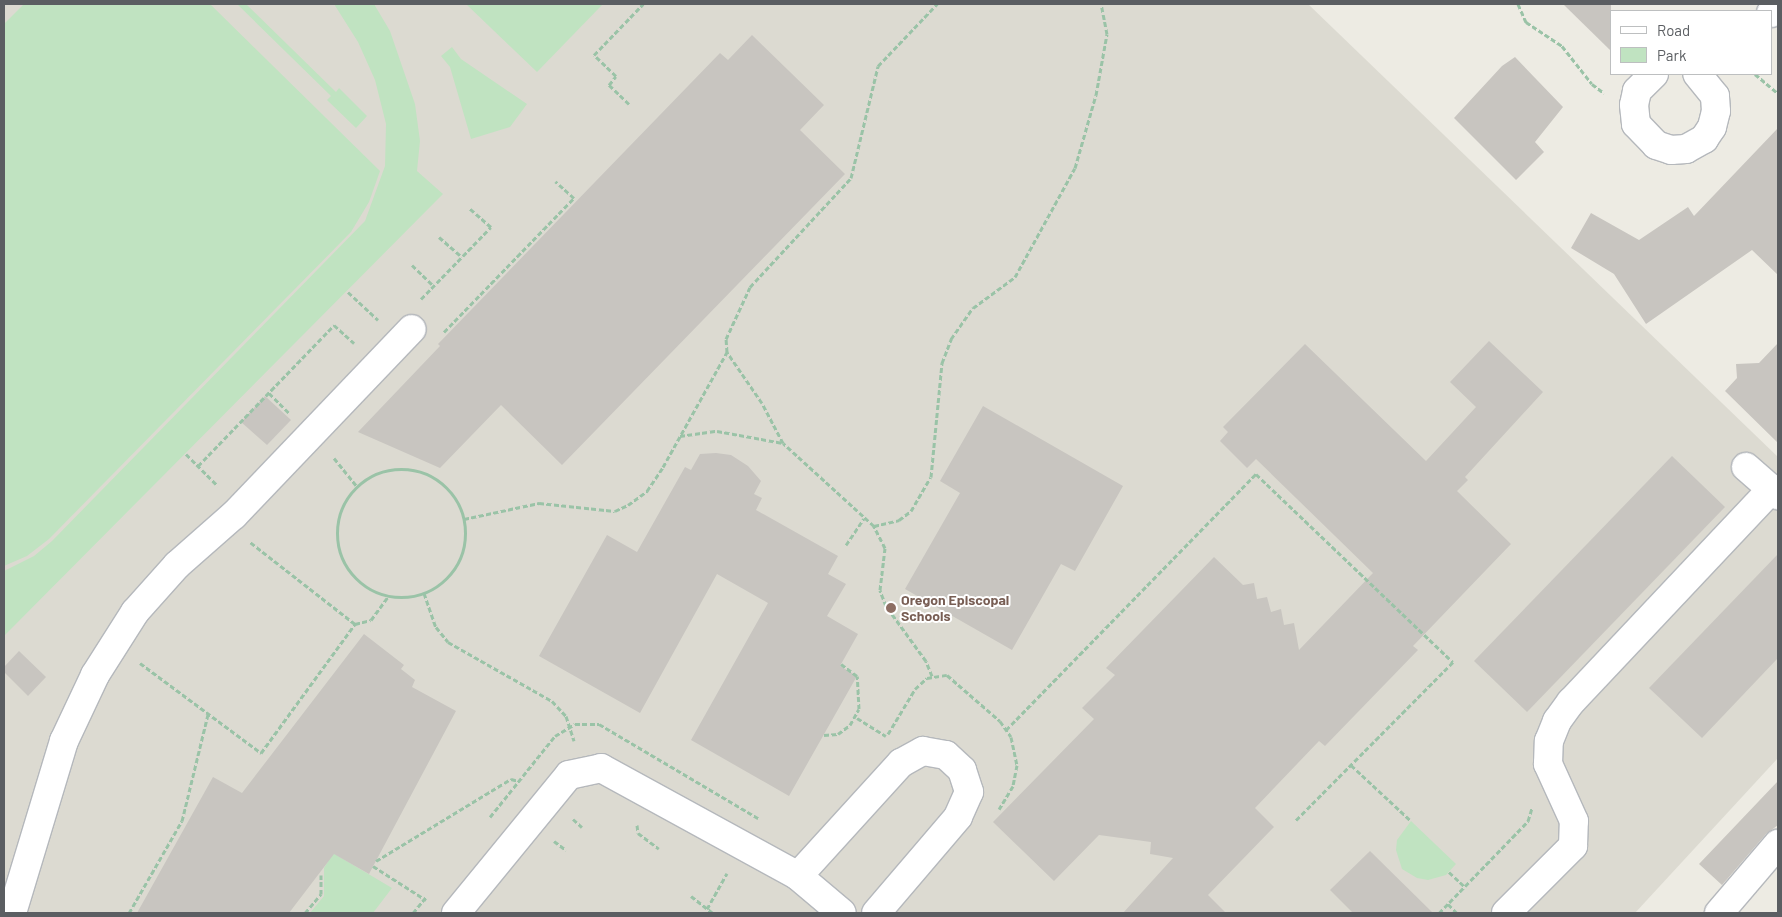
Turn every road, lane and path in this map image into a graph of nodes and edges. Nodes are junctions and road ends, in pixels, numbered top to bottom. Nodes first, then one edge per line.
1 (644, 4) edge
2 (937, 4) edge
3 (1101, 4) edge
4 (1518, 4) edge
5 (1653, 75) edge
6 (1703, 75) edge
7 (1756, 75) edge
8 (1778, 93) edge
9 (630, 104) dead end
10 (1634, 105) junction
11 (555, 181) dead end
12 (439, 237) dead end
13 (462, 257) dead end
14 (412, 265) dead end
15 (434, 286) dead end
16 (412, 329) dead end
17 (439, 337) dead end
18 (360, 349) dead end
19 (728, 352) junction
20 (680, 436) junction
21 (783, 443) junction
22 (186, 454) dead end
23 (198, 466) junction
24 (1746, 467) dead end
25 (1775, 492) edge
26 (234, 515) junction
27 (864, 518) junction
28 (464, 519) junction
29 (874, 526) junction
30 (846, 546) dead end
31 (424, 593) junction
32 (388, 596) junction
33 (355, 624) junction
34 (133, 659) dead end
35 (841, 664) dead end
36 (932, 676) dead end
37 (552, 701) dead end
38 (208, 714) junction
39 (856, 718) junction
40 (1006, 730) dead end
41 (824, 735) dead end
42 (886, 736) dead end
43 (1351, 765) junction
44 (1552, 773) junction
45 (547, 802) junction
46 (1295, 821) dead end
47 (1411, 821) dead end
48 (1778, 844) edge
49 (376, 861) dead end
50 (373, 866) dead end
51 (1449, 872) dead end
52 (321, 875) dead end
53 (798, 876) junction
54 (1465, 886) junction
55 (691, 896) dead end
56 (1448, 904) junction
57 (443, 909) edge
58 (12, 913) edge
59 (129, 913) edge
60 (305, 913) edge
61 (713, 913) edge
62 (842, 913) edge
63 (876, 913) edge
64 (1439, 913) edge
65 (1457, 913) edge
66 (1506, 913) edge
67 (1719, 913) edge

1 - 9 path
2 - 19 path
3 - 29 path
4 - 10 path
5 - 10 street
6 - 10 street
7 - 8 path
11 - 17 path
12 - 13 path
14 - 15 path
16 - 26 street
18 - 23 path
19 - 20 path
19 - 21 path
20 - 21 path
20 - 28 path
21 - 27 path
22 - 23 path
23 - 26 path
24 - 25 street
25 - 44 street
26 - 33 path
26 - 58 street
27 - 29 path
27 - 30 path
28 - 31 path
28 - 32 path
29 - 36 path
31 - 32 path
31 - 37 path
32 - 33 path
33 - 38 path
34 - 38 path
35 - 39 path
38 - 59 path
39 - 41 path
39 - 42 path
40 - 43 path
43 - 46 path
43 - 47 path
44 - 54 path
44 - 66 street
45 - 49 path
45 - 53 street
45 - 57 street
48 - 67 street
50 - 57 path
51 - 54 path
52 - 60 path
53 - 62 street
53 - 63 street
54 - 56 path
55 - 61 path
56 - 64 path
56 - 65 path

